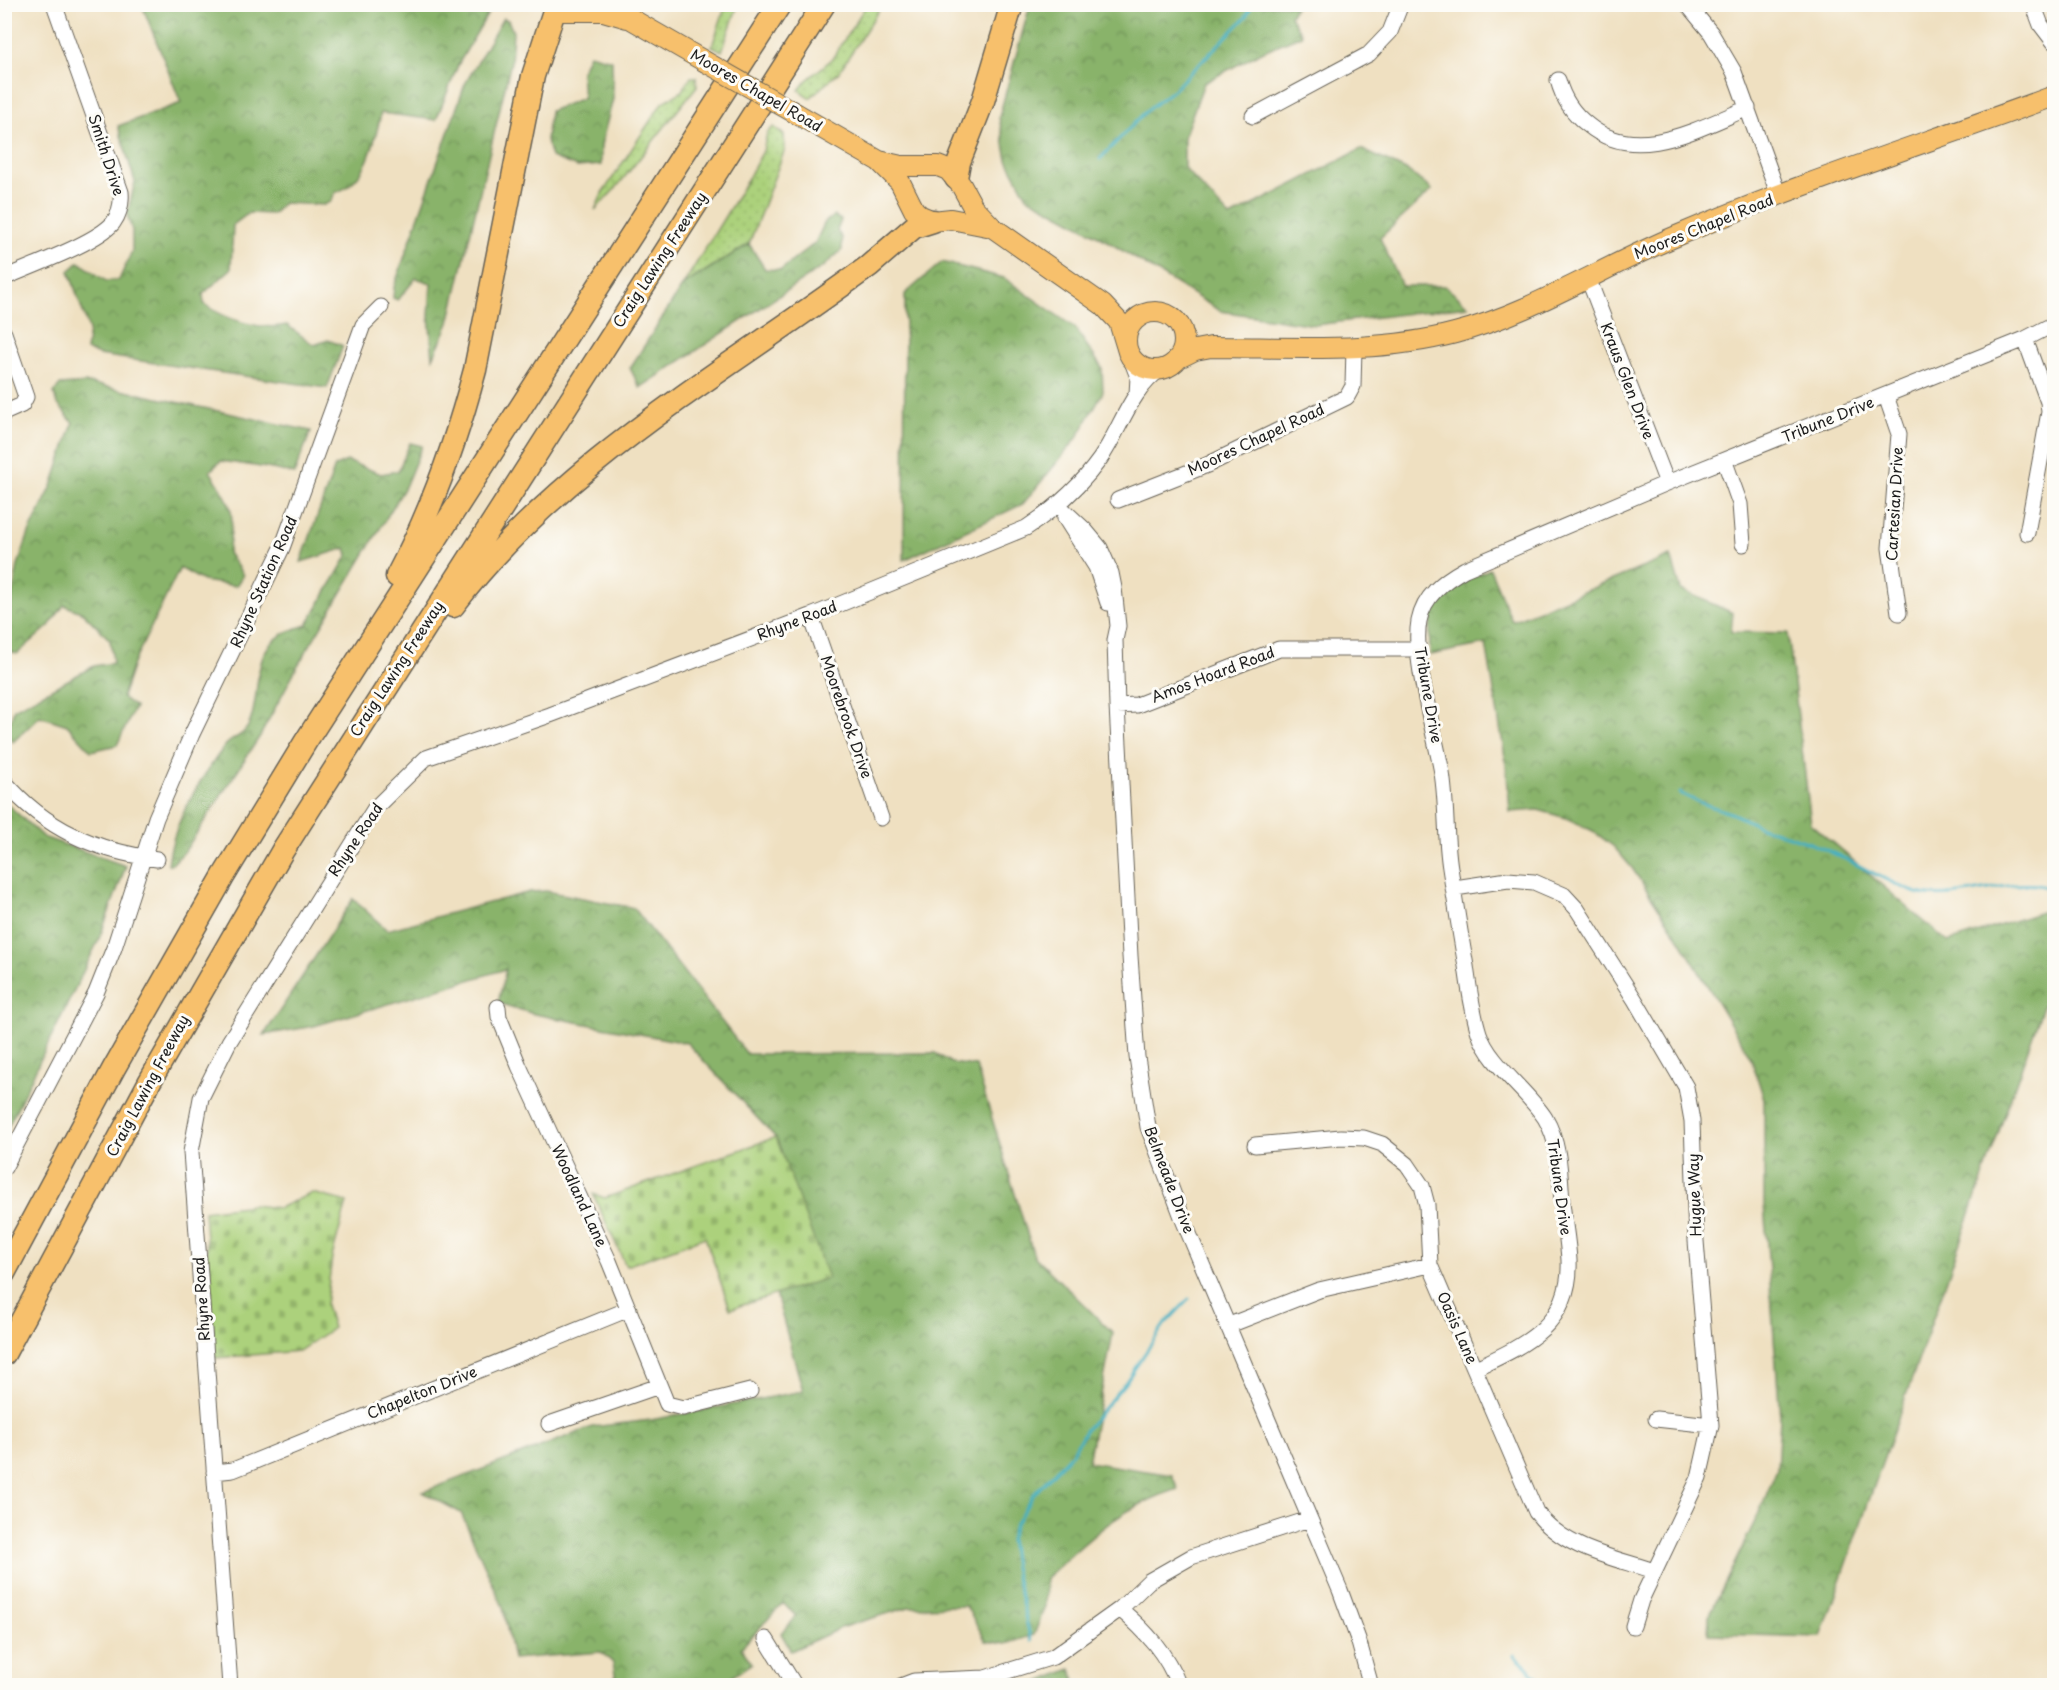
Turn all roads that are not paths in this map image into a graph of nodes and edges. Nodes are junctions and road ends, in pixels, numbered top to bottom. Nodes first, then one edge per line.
1 (54, 4) edge
2 (614, 4) edge
3 (780, 4) edge
4 (824, 4) edge
5 (1012, 4) edge
6 (1401, 4) edge
7 (1687, 4) edge
8 (2033, 4) edge
9 (554, 6) edge
10 (633, 20) junction
11 (2055, 42) edge
12 (1558, 80) dead end
13 (2055, 96) edge
14 (1748, 108) junction
15 (1253, 116) dead end
16 (879, 161) junction
17 (960, 185) junction
18 (1779, 196) junction
19 (942, 220) junction
20 (992, 227) junction
21 (4, 278) edge
22 (1588, 278) junction
23 (1103, 305) junction
24 (381, 307) dead end
25 (1144, 314) junction
26 (2055, 324) edge
27 (1179, 325) junction
28 (4, 333) edge
29 (2025, 339) junction
30 (1211, 347) junction
31 (1354, 348) junction
32 (1128, 349) junction
33 (1169, 364) junction
34 (1137, 394) junction
35 (1886, 396) junction
36 (4, 413) edge
37 (1725, 462) junction
38 (1667, 483) junction
39 (1118, 500) dead end
40 (1058, 505) junction
41 (2027, 533) dead end
42 (1743, 544) dead end
43 (1899, 613) dead end
44 (811, 616) junction
45 (1418, 649) junction
46 (1117, 706) junction
47 (359, 728) junction
48 (306, 741) junction
49 (4, 781) edge
50 (880, 818) dead end
51 (149, 858) junction
52 (1455, 888) junction
53 (498, 1007) dead end
54 (1255, 1145) dead end
55 (4, 1168) edge
56 (1430, 1265) junction
57 (4, 1274) edge
58 (629, 1309) junction
59 (1227, 1326) junction
60 (4, 1354) edge
61 (1476, 1368) junction
62 (659, 1386) junction
63 (750, 1391) dead end
64 (1656, 1419) dead end
65 (549, 1424) dead end
66 (1711, 1425) junction
67 (214, 1472) junction
68 (1310, 1519) junction
69 (1654, 1571) junction
70 (1120, 1609) junction
71 (1633, 1626) dead end
72 (766, 1639) dead end
73 (230, 1686) edge
74 (795, 1686) edge
75 (901, 1686) edge
76 (1179, 1686) edge
77 (1371, 1686) edge

1 - 21 street, Smith Drive
2 - 10 main road, Moores Chapel Road
3 - 48 highway
4 - 47 highway, Craig Lawing Freeway
5 - 17 highway
6 - 15 street
7 - 14 street
8 - 11 street
9 - 10 main road, Moores Chapel Road
9 - 48 highway
10 - 16 main road, Moores Chapel Road, bridge
12 - 14 street
13 - 18 main road, Moores Chapel Road
14 - 18 street
16 - 17 main road, Moores Chapel Road
16 - 19 main road, Moores Chapel Road
17 - 19 main road
17 - 20 main road, Moores Chapel Road
18 - 22 main road, Moores Chapel Road
19 - 20 main road, Moores Chapel Road
19 - 47 highway
20 - 23 main road, Moores Chapel Road
22 - 31 main road, Moores Chapel Road
22 - 38 street, Kraus Glen Drive
23 - 25 main road, Moores Chapel Road
23 - 32 main road, Moores Chapel Road
24 - 51 street, Rhyne Station Road
25 - 27 main road
25 - 32 main road
26 - 29 street, Tribune Drive
27 - 30 main road
27 - 33 main road
28 - 36 street
29 - 35 street, Tribune Drive
29 - 41 street
30 - 31 main road, Moores Chapel Road
30 - 33 main road, Moores Chapel Road
31 - 39 street, Moores Chapel Road
32 - 33 main road
32 - 34 street
33 - 34 street, Rhyne Road
34 - 40 street, Rhyne Road
35 - 37 street, Tribune Drive
35 - 43 street, Cartesian Drive
37 - 38 street, Tribune Drive
37 - 42 street
38 - 45 street, Tribune Drive
40 - 44 street, Rhyne Road
40 - 46 street, Belmeade Drive
44 - 50 street, Moorebrook Drive
44 - 67 street, Rhyne Road
45 - 46 street, Amos Hoard Road
45 - 52 street, Tribune Drive
46 - 59 street, Belmeade Drive
47 - 60 highway, Craig Lawing Freeway
48 - 57 highway
49 - 51 street
51 - 55 street, Rhyne Station Road
52 - 61 street, Tribune Drive
52 - 66 street, Hugue Way
53 - 58 street, Woodland Lane
54 - 56 street, Oasis Lane
56 - 59 street
56 - 61 street, Oasis Lane
58 - 62 street, Woodland Lane
58 - 67 street, Chapelton Drive
59 - 68 street, Belmeade Drive
61 - 69 street, Oasis Lane
62 - 63 street, Woodland Lane
62 - 65 street
64 - 66 street
66 - 69 street, Hugue Way
67 - 73 street, Rhyne Road
68 - 70 street
68 - 77 street, Belmeade Drive
69 - 71 street, Hugue Way
70 - 75 street
70 - 76 street
72 - 74 street

